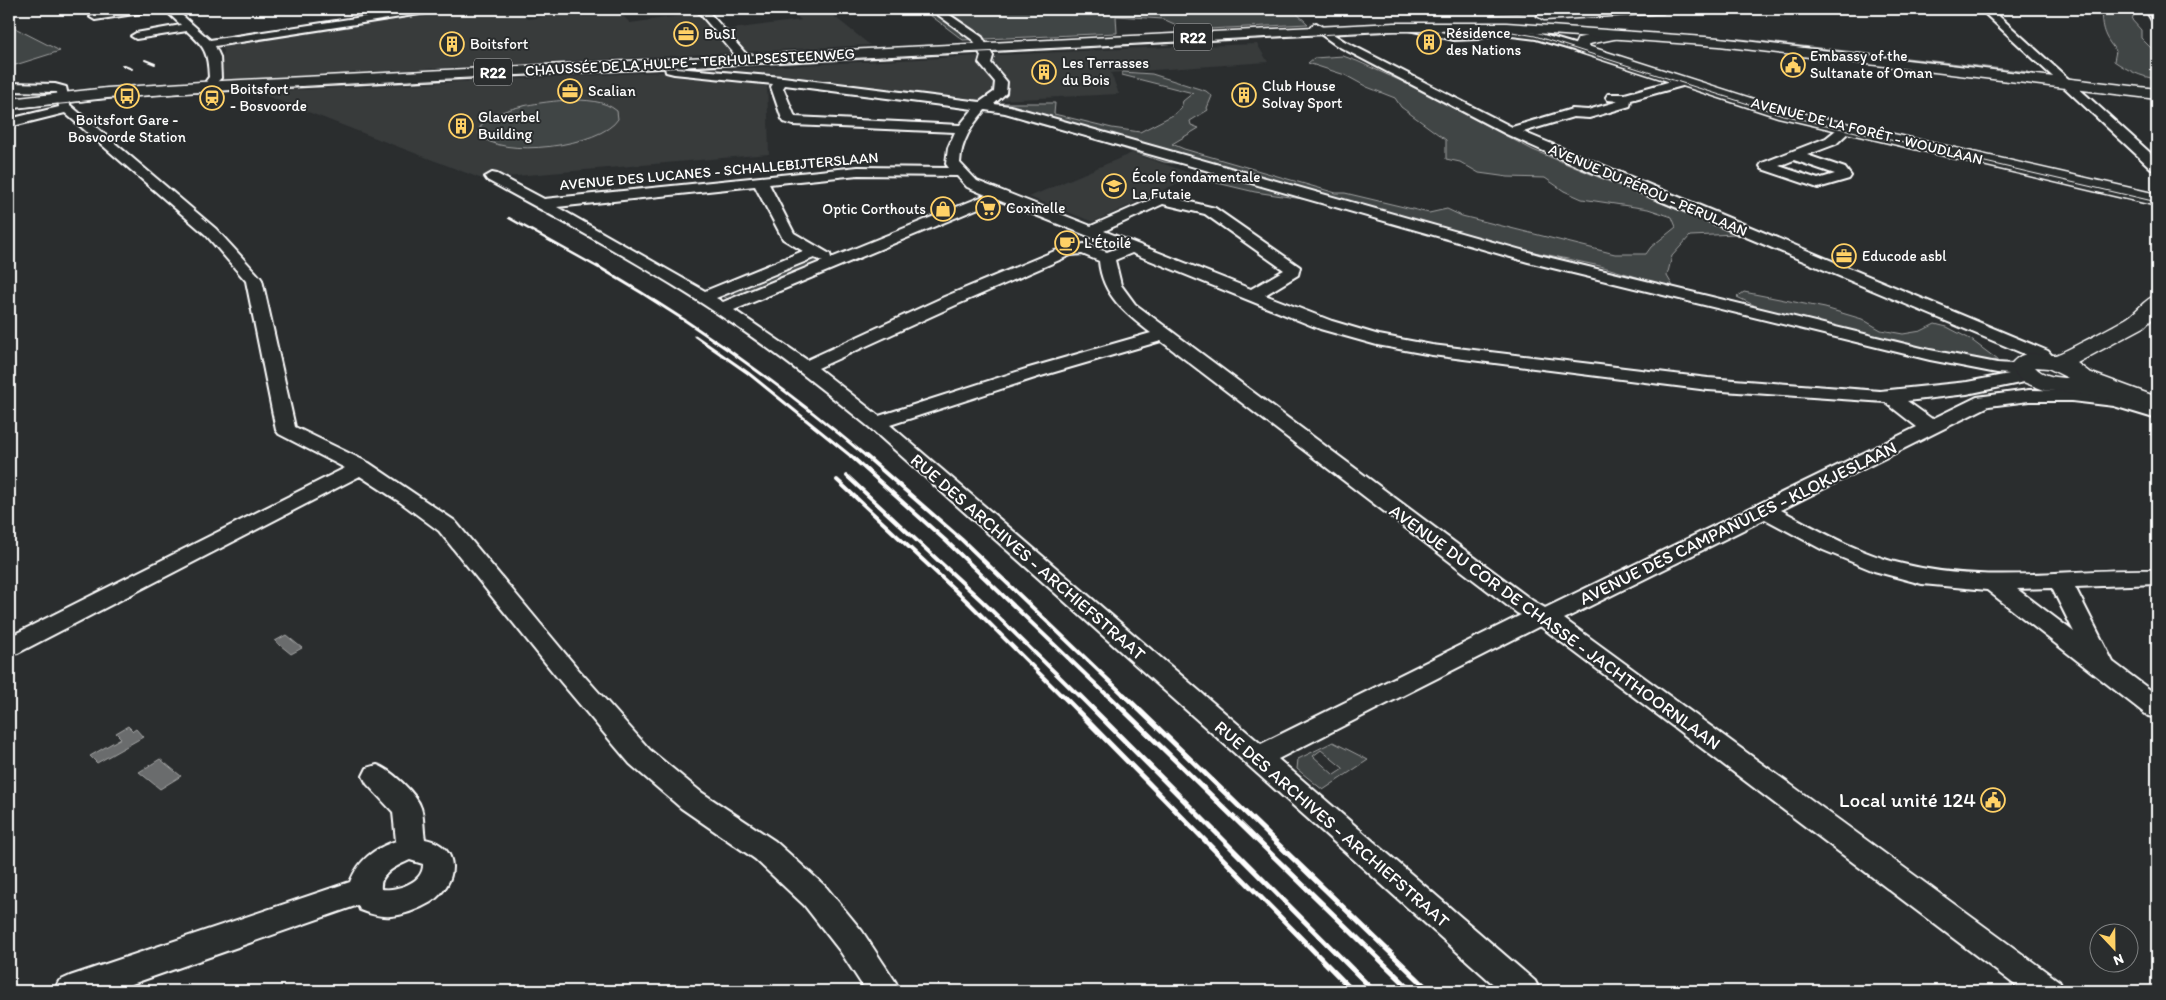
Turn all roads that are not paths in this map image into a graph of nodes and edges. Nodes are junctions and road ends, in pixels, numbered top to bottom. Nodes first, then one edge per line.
1 (147, 9) edge
2 (169, 9) edge
3 (433, 9) edge
4 (701, 9) edge
5 (935, 9) edge
6 (1663, 9) edge
7 (1985, 9) edge
8 (1579, 13) junction
9 (95, 18) dead end
10 (1561, 26) junction
11 (189, 27) junction
12 (1540, 27) junction
13 (1318, 28) junction
14 (1496, 29) junction
15 (1614, 35) junction
16 (136, 36) dead end
17 (208, 44) junction
18 (982, 45) junction
19 (1580, 49) junction
20 (741, 55) junction
21 (670, 63) junction
22 (2060, 78) junction
23 (212, 81) junction
24 (783, 81) junction
25 (1682, 82) junction
26 (9, 87) edge
27 (2157, 87) edge
28 (2157, 94) edge
29 (64, 100) junction
30 (9, 102) edge
31 (982, 106) junction
32 (9, 122) edge
33 (963, 129) junction
34 (1846, 129) junction
35 (1512, 131) junction
36 (1794, 155) junction
37 (2157, 166) edge
38 (960, 172) junction
39 (492, 177) dead end
40 (760, 181) junction
41 (998, 194) junction
42 (2157, 200) edge
43 (541, 204) junction
44 (1090, 232) junction
45 (1130, 248) junction
46 (815, 252) junction
47 (1107, 258) junction
48 (833, 262) junction
49 (1252, 296) junction
50 (2157, 302) edge
51 (712, 303) junction
52 (1163, 335) junction
53 (2037, 366) junction
54 (806, 367) junction
55 (2084, 387) junction
56 (1890, 397) junction
57 (2153, 406) edge
58 (876, 423) junction
59 (1933, 427) junction
60 (362, 467) junction
61 (1765, 510) junction
62 (2157, 577) edge
63 (2060, 580) junction
64 (1992, 582) junction
65 (1542, 617) junction
66 (9, 647) edge
67 (2103, 667) junction
68 (2157, 709) edge
69 (1257, 758) junction
70 (377, 776) dead end
71 (411, 848) junction
72 (364, 890) junction
73 (70, 991) edge
74 (884, 991) edge
75 (1524, 991) edge
76 (2048, 991) edge

1 - 9 street
2 - 11 street
3 - 17 street
4 - 20 street
5 - 18 street
6 - 8 main road, R22
7 - 22 street
8 - 10 main road, R22
8 - 12 main road, R22
10 - 12 main road, R22
10 - 22 main road
11 - 16 street
11 - 17 street
12 - 13 main road, R22
12 - 14 main road, R22
12 - 15 main road
13 - 14 main road, R22
13 - 18 main road, R22
13 - 35 street, AVENUE DU PÉROU - PERULAAN
14 - 19 street, AVENUE DE LA FORÊT - WOUDLAAN
15 - 19 main road
15 - 22 main road
17 - 23 street
18 - 20 main road, CHAUSSÉE DE LA HULPE - TERHULPSESTEENWEG / R22
18 - 21 main road, CHAUSSÉE DE LA HULPE - TERHULPSESTEENWEG / R22
18 - 31 street
19 - 25 main road, AVENUE DE LA FORÊT - WOUDLAAN
20 - 23 main road, CHAUSSÉE DE LA HULPE - TERHULPSESTEENWEG / R22
21 - 24 street
21 - 29 main road, CHAUSSÉE DE LA HULPE - TERHULPSESTEENWEG / R22
22 - 27 main road
22 - 28 main road
22 - 37 street
23 - 29 main road, CHAUSSÉE DE LA HULPE - TERHULPSESTEENWEG / R22
24 - 31 street
24 - 33 street
25 - 34 main road, AVENUE DE LA FORÊT - WOUDLAAN
25 - 35 street
26 - 29 street, CHAUSSÉE DE LA HULPE - TERHULPSESTEENWEG
29 - 30 main road, CHAUSSÉE DE LA HULPE - TERHULPSESTEENWEG / R22
29 - 30 main road, CHAUSSÉE DE LA HULPE - TERHULPSESTEENWEG / R22
29 - 32 street
29 - 60 street
31 - 33 street
31 - 53 street
33 - 38 street
34 - 36 street
34 - 42 main road, AVENUE DE LA FORÊT - WOUDLAAN
35 - 53 street, AVENUE DU PÉROU - PERULAAN
36 - 36 street
38 - 40 street, AVENUE DES LUCANES - SCHALLEBIJTERSLAAN
38 - 41 street
39 - 43 street, RUE DES ARCHIVES - ARCHIEFSTRAAT
40 - 43 street, AVENUE DES LUCANES - SCHALLEBIJTERSLAAN
40 - 46 street
41 - 44 street
41 - 48 street
43 - 51 street, RUE DES ARCHIVES - ARCHIEFSTRAAT
44 - 45 street
44 - 49 street
45 - 47 street
45 - 49 street
46 - 48 street
46 - 51 street
47 - 52 street, AVENUE DU COR DE CHASSE - JACHTHOORNLAAN
47 - 54 street
48 - 51 street
49 - 56 street
50 - 53 main road
51 - 54 street, RUE DES ARCHIVES - ARCHIEFSTRAAT
52 - 58 street
52 - 65 street, AVENUE DU COR DE CHASSE - JACHTHOORNLAAN
53 - 55 main road
53 - 56 street
54 - 58 street, RUE DES ARCHIVES - ARCHIEFSTRAAT
55 - 57 main road
55 - 59 street, AVENUE DES CAMPANULES - KLOKJESLAAN
56 - 59 street
58 - 69 street, RUE DES ARCHIVES - ARCHIEFSTRAAT
59 - 61 street, AVENUE DES CAMPANULES - KLOKJESLAAN
60 - 66 street
60 - 74 street
61 - 64 street
61 - 65 street, AVENUE DES CAMPANULES - KLOKJESLAAN
62 - 63 street
63 - 64 street
63 - 67 street
64 - 67 street
65 - 69 street, AVENUE DES CAMPANULES - KLOKJESLAAN
65 - 76 street, AVENUE DU COR DE CHASSE - JACHTHOORNLAAN
67 - 68 street
69 - 75 street, RUE DES ARCHIVES - ARCHIEFSTRAAT
70 - 71 street
71 - 72 street
71 - 72 street
72 - 73 street

